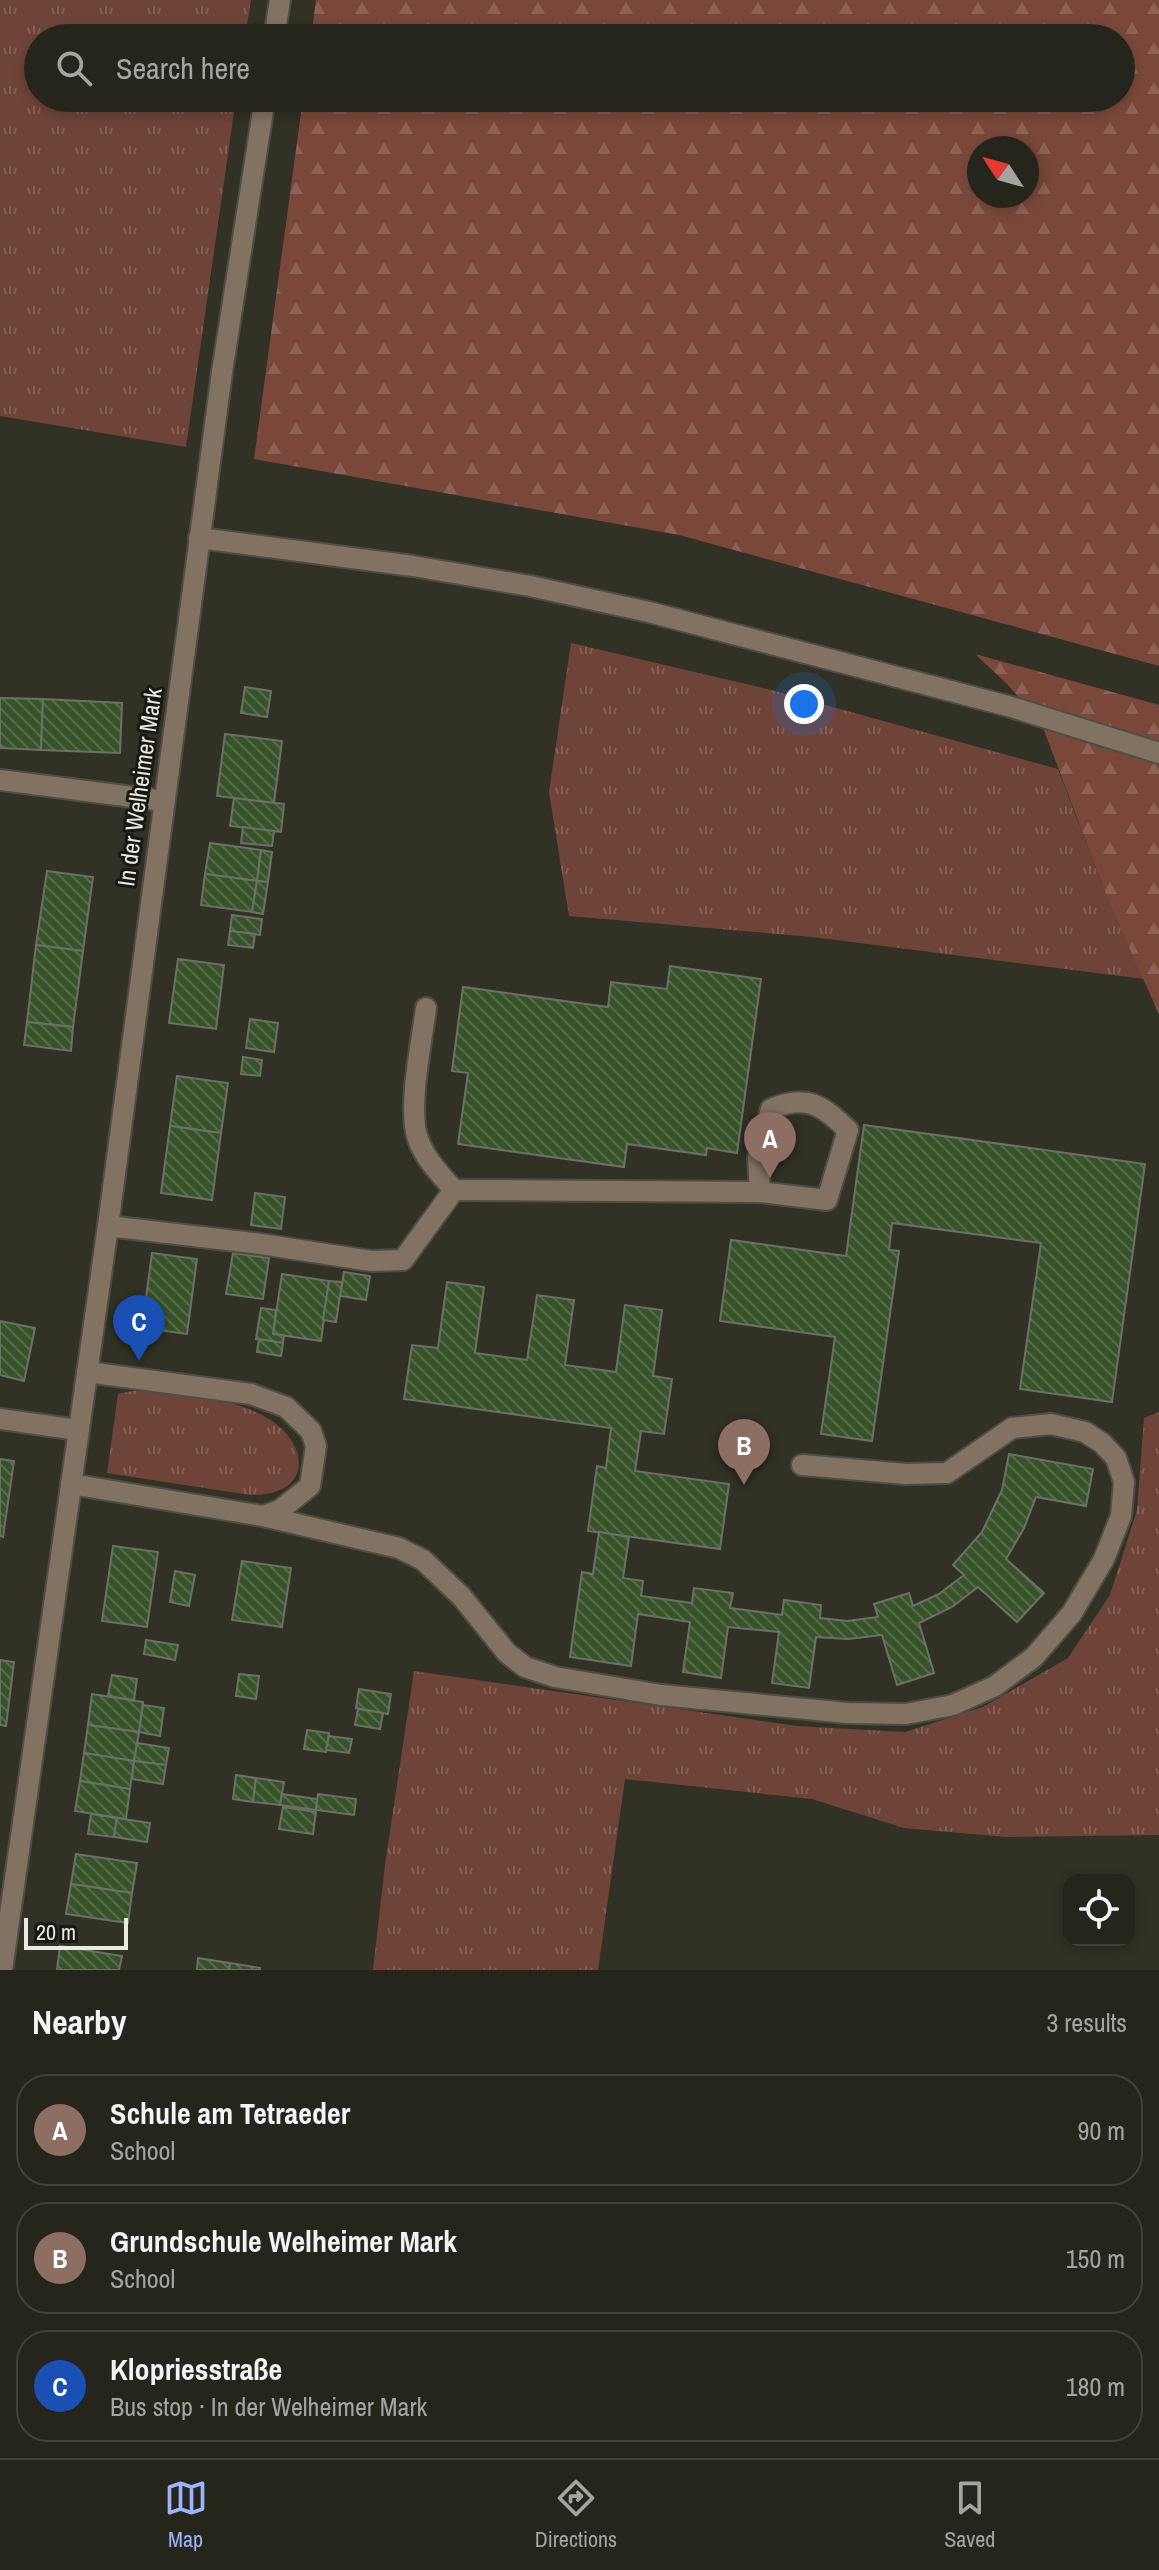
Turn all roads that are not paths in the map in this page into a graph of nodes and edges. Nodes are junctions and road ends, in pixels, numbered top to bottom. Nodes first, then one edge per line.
1 (280, 0) edge
2 (276, 24) edge
3 (263, 112) edge
4 (199, 538) junction
5 (1159, 753) edge
6 (0, 780) edge
7 (164, 801) junction
8 (426, 1008) dead end
9 (454, 1190) junction
10 (760, 1192) junction
11 (108, 1226) junction
12 (87, 1372) junction
13 (0, 1419) edge
14 (78, 1430) junction
15 (802, 1465) dead end
16 (71, 1484) junction
17 (263, 1516) junction
18 (2, 1970) edge

1 - 2 street
3 - 4 street, In der Welheimer Mark
4 - 5 street
4 - 7 street, In der Welheimer Mark
6 - 7 street
7 - 11 street, In der Welheimer Mark
8 - 9 street
9 - 10 street
9 - 11 street
10 - 10 street
11 - 12 street, In der Welheimer Mark
12 - 14 street, In der Welheimer Mark
12 - 17 street
13 - 14 street
14 - 16 street, In der Welheimer Mark
15 - 17 street
16 - 17 street
16 - 18 street, In der Welheimer Mark

